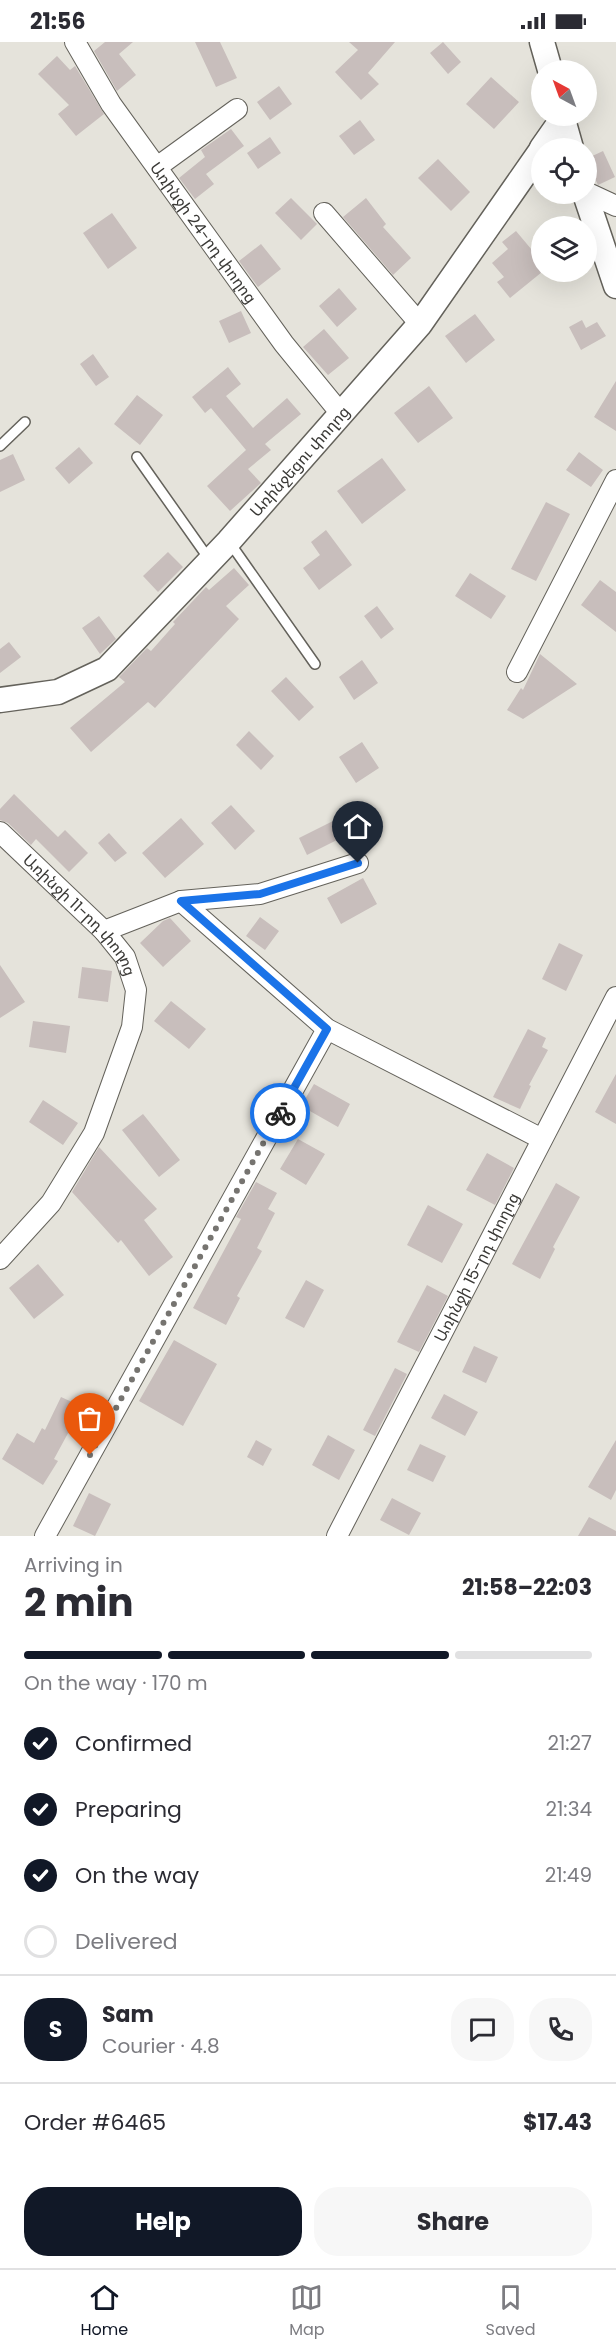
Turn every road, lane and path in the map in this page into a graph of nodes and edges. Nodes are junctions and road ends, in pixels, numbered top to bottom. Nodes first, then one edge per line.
1 (75, 42) edge
2 (543, 42) edge
3 (548, 60) edge
4 (237, 109) dead end
5 (531, 165) edge
6 (157, 167) junction
7 (597, 198) edge
8 (590, 204) edge
9 (616, 206) edge
10 (324, 213) dead end
11 (616, 286) edge
12 (420, 324) junction
13 (342, 415) junction
14 (26, 422) dead end
15 (0, 446) edge
16 (136, 457) dead end
17 (616, 480) edge
18 (229, 541) junction
19 (210, 561) junction
20 (315, 664) dead end
21 (517, 672) dead end
22 (0, 700) edge
23 (0, 832) edge
24 (358, 863) dead end
25 (181, 901) junction
26 (104, 931) junction
27 (616, 997) edge
28 (327, 1029) junction
29 (542, 1139) junction
30 (0, 1259) edge
31 (45, 1536) edge
32 (337, 1536) edge

1 - 6 street, Առինջի 24-րդ փողոց
2 - 3 street
4 - 6 street
5 - 12 street, Առինջեցու փողոց
6 - 13 street, Առինջի 24-րդ փողոց
7 - 9 street
8 - 11 street
10 - 12 street
12 - 13 street, Առինջեցու փողոց
13 - 18 street, Առինջեցու փողոց
14 - 15 lane
16 - 19 lane
17 - 21 street
18 - 19 street, Առինջեցու փողոց
18 - 20 lane
19 - 22 street, Առինջեցու փողոց
23 - 26 street, Առինջի 11-րդ փողոց
24 - 25 street
25 - 26 street
25 - 28 street
26 - 30 street, Առինջի 11-րդ փողոց
27 - 29 street, Առինջի 15-րդ փողոց
28 - 29 street
28 - 31 street
29 - 32 street, Առինջի 15-րդ փողոց

